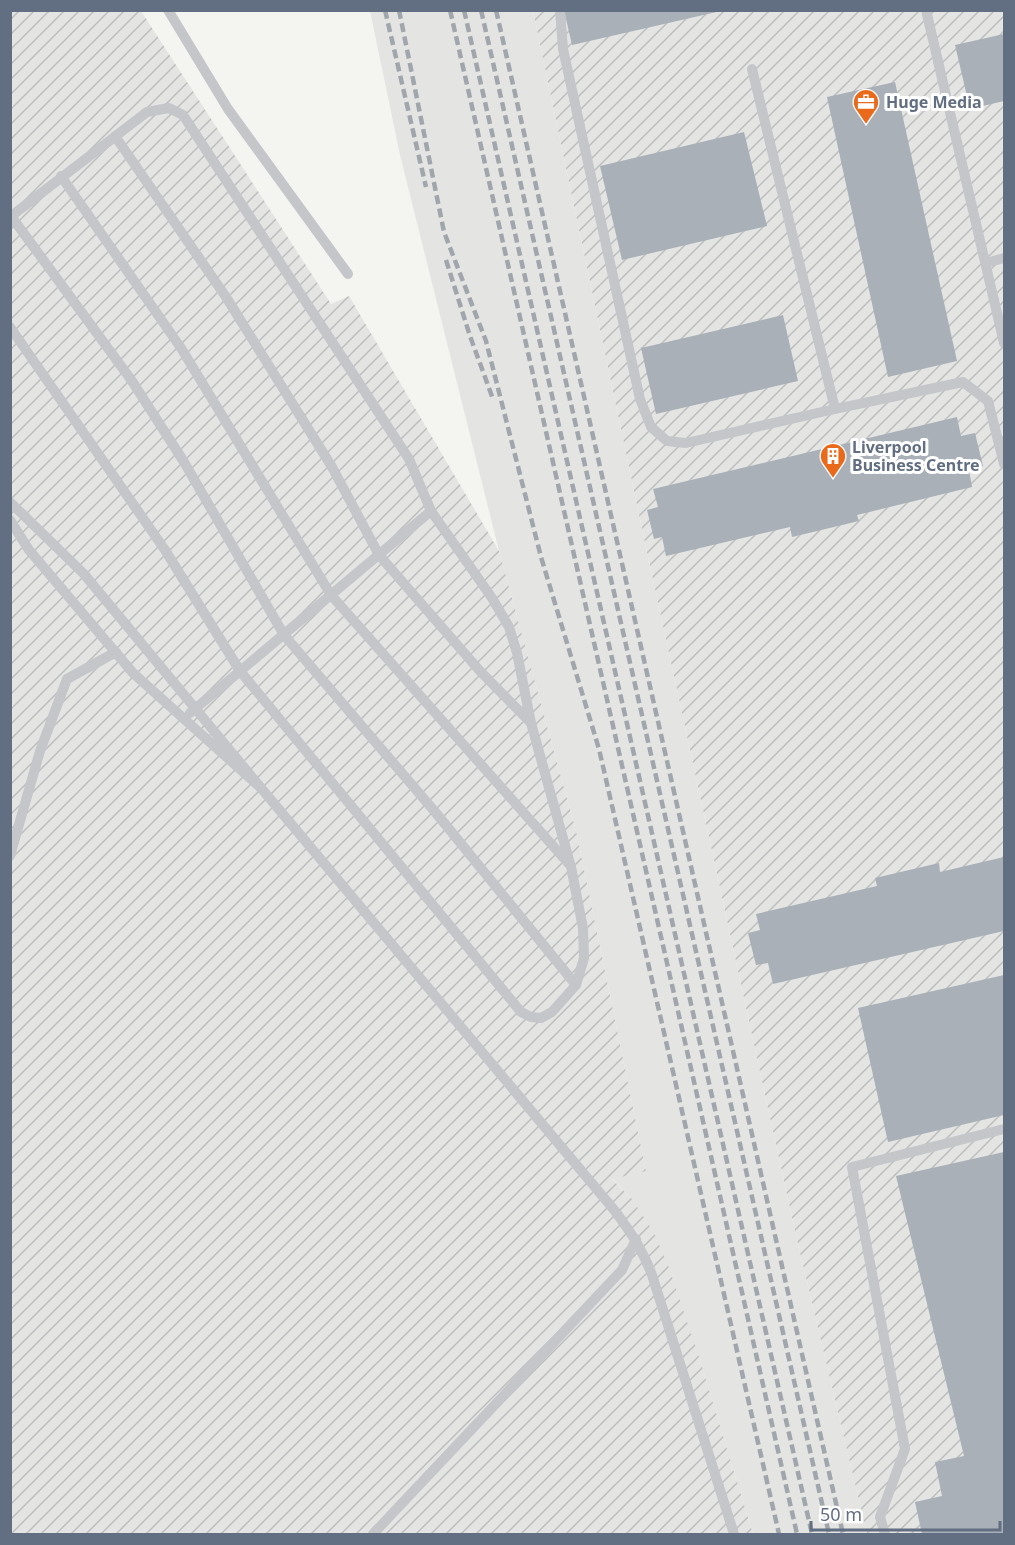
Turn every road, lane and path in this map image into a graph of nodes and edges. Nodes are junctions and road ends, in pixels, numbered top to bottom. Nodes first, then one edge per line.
1 (168, 10) edge
2 (560, 10) edge
3 (926, 10) edge
4 (752, 69) dead end
5 (115, 136) junction
6 (61, 176) junction
7 (11, 217) edge
8 (1005, 258) edge
9 (986, 263) junction
10 (348, 274) dead end
11 (10, 327) edge
12 (1005, 343) edge
13 (835, 409) junction
14 (1005, 464) edge
15 (10, 502) edge
16 (431, 511) junction
17 (10, 519) edge
18 (379, 555) junction
19 (331, 595) junction
20 (284, 635) junction
21 (116, 652) junction
22 (240, 671) junction
23 (195, 709) junction
24 (184, 718) junction
25 (531, 723) junction
26 (261, 788) junction
27 (10, 856) edge
28 (571, 867) junction
29 (576, 985) junction
30 (1005, 1130) edge
31 (636, 1239) junction
32 (373, 1534) edge
33 (734, 1534) edge
34 (885, 1534) edge

1 - 10 lane
2 - 13 lane
3 - 9 lane
4 - 13 lane
5 - 6 lane
5 - 16 lane
5 - 18 lane
6 - 7 lane
6 - 19 lane
7 - 20 lane
8 - 9 lane
9 - 12 lane
11 - 22 lane
13 - 14 lane
15 - 23 lane
16 - 18 lane
16 - 25 lane
17 - 21 lane
18 - 19 lane
18 - 25 lane
19 - 20 lane
19 - 28 lane
20 - 22 lane
20 - 29 lane
21 - 24 lane
21 - 27 lane
22 - 23 lane
22 - 29 lane
23 - 24 lane
23 - 26 lane
24 - 26 lane
25 - 28 lane
26 - 31 lane
28 - 29 lane
30 - 34 lane
31 - 32 lane
31 - 33 lane

